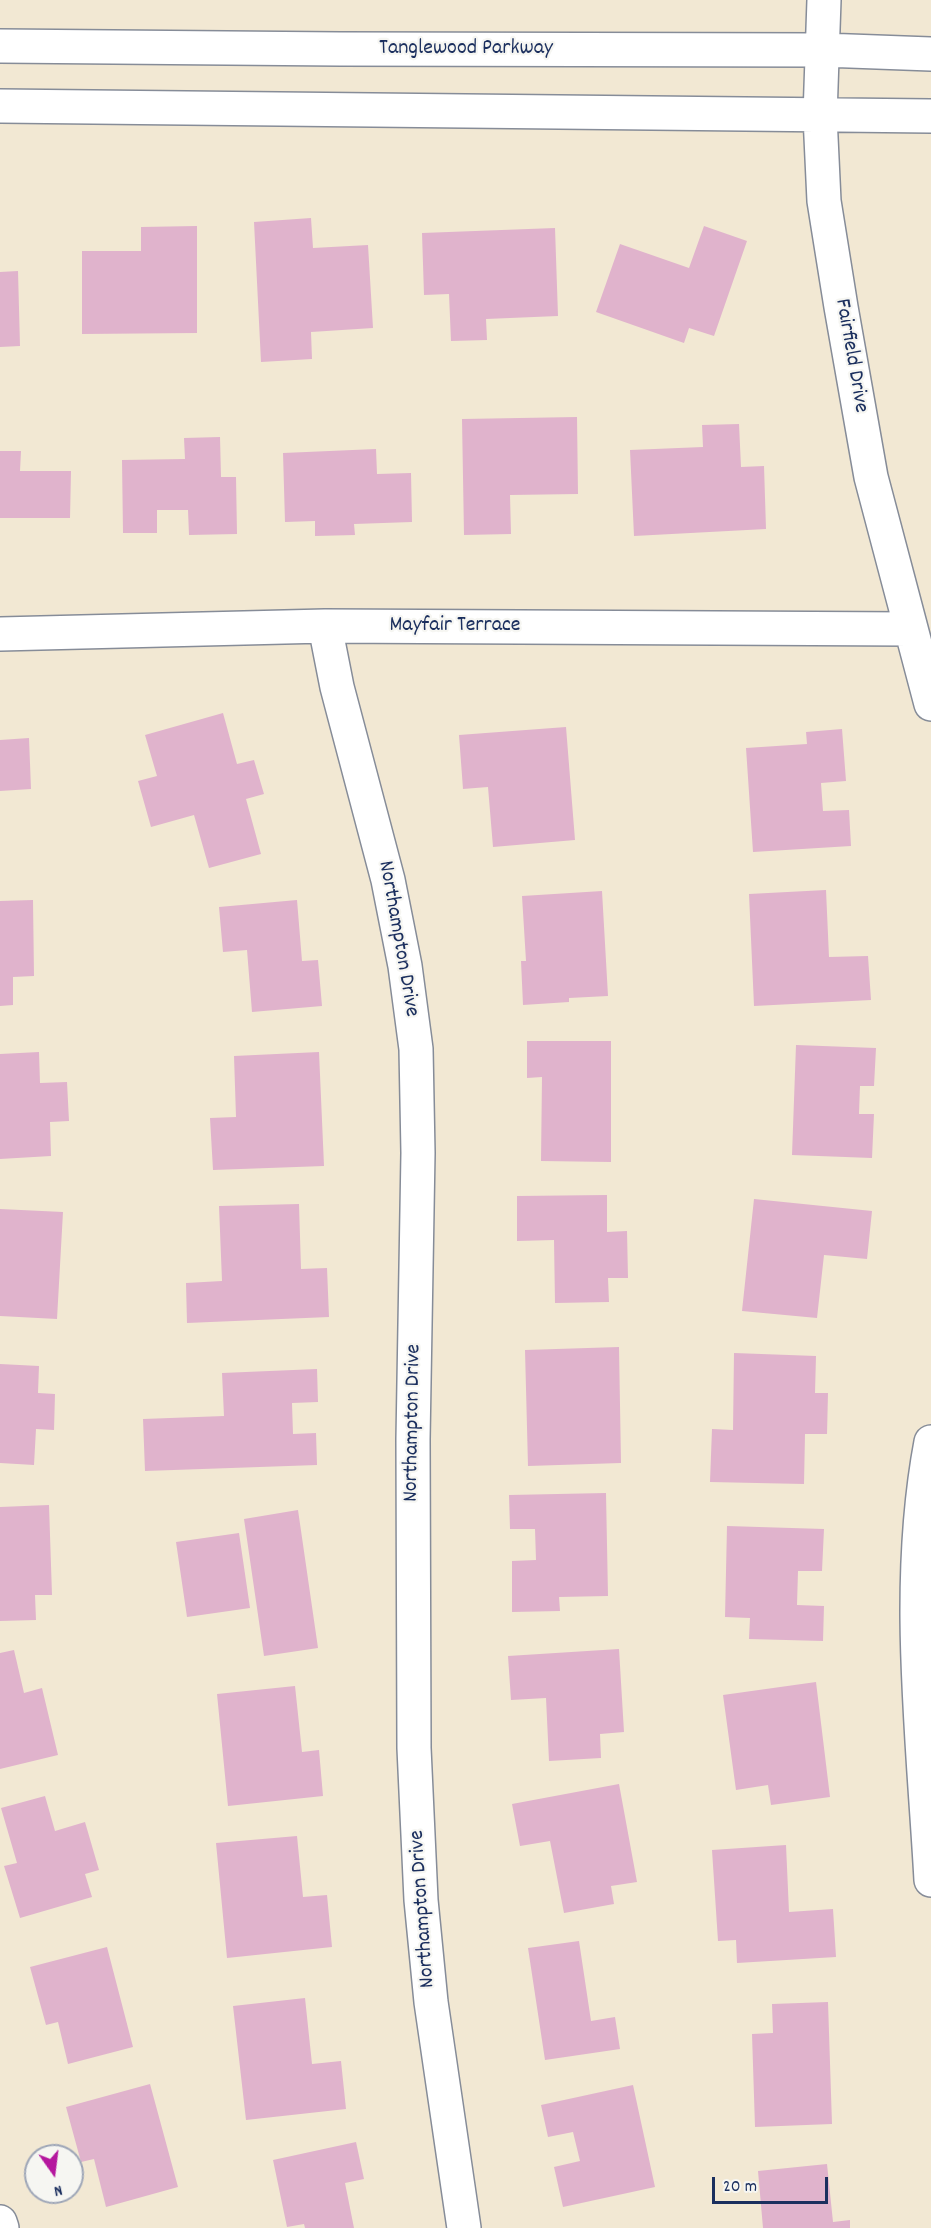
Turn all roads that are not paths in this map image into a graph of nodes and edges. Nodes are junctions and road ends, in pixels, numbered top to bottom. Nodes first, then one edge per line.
1 (824, 0) edge
2 (0, 46) edge
3 (823, 50) junction
4 (931, 54) edge
5 (0, 106) edge
6 (820, 116) junction
7 (931, 116) edge
8 (325, 626) junction
9 (910, 629) junction
10 (0, 634) edge
11 (931, 704) edge
12 (931, 1442) edge
13 (931, 1880) edge
14 (0, 2222) edge
15 (2, 2228) edge
16 (464, 2228) edge

1 - 3 street, Fairfield Drive
2 - 3 street, Tanglewood Parkway
3 - 4 street, Tanglewood Parkway
3 - 6 street, Fairfield Drive
5 - 6 street
6 - 7 street
6 - 9 street, Fairfield Drive
8 - 9 street, Mayfair Terrace
8 - 10 street, Mayfair Terrace
8 - 16 street, Northampton Drive
9 - 11 street, Fairfield Drive
12 - 13 street
14 - 15 street

